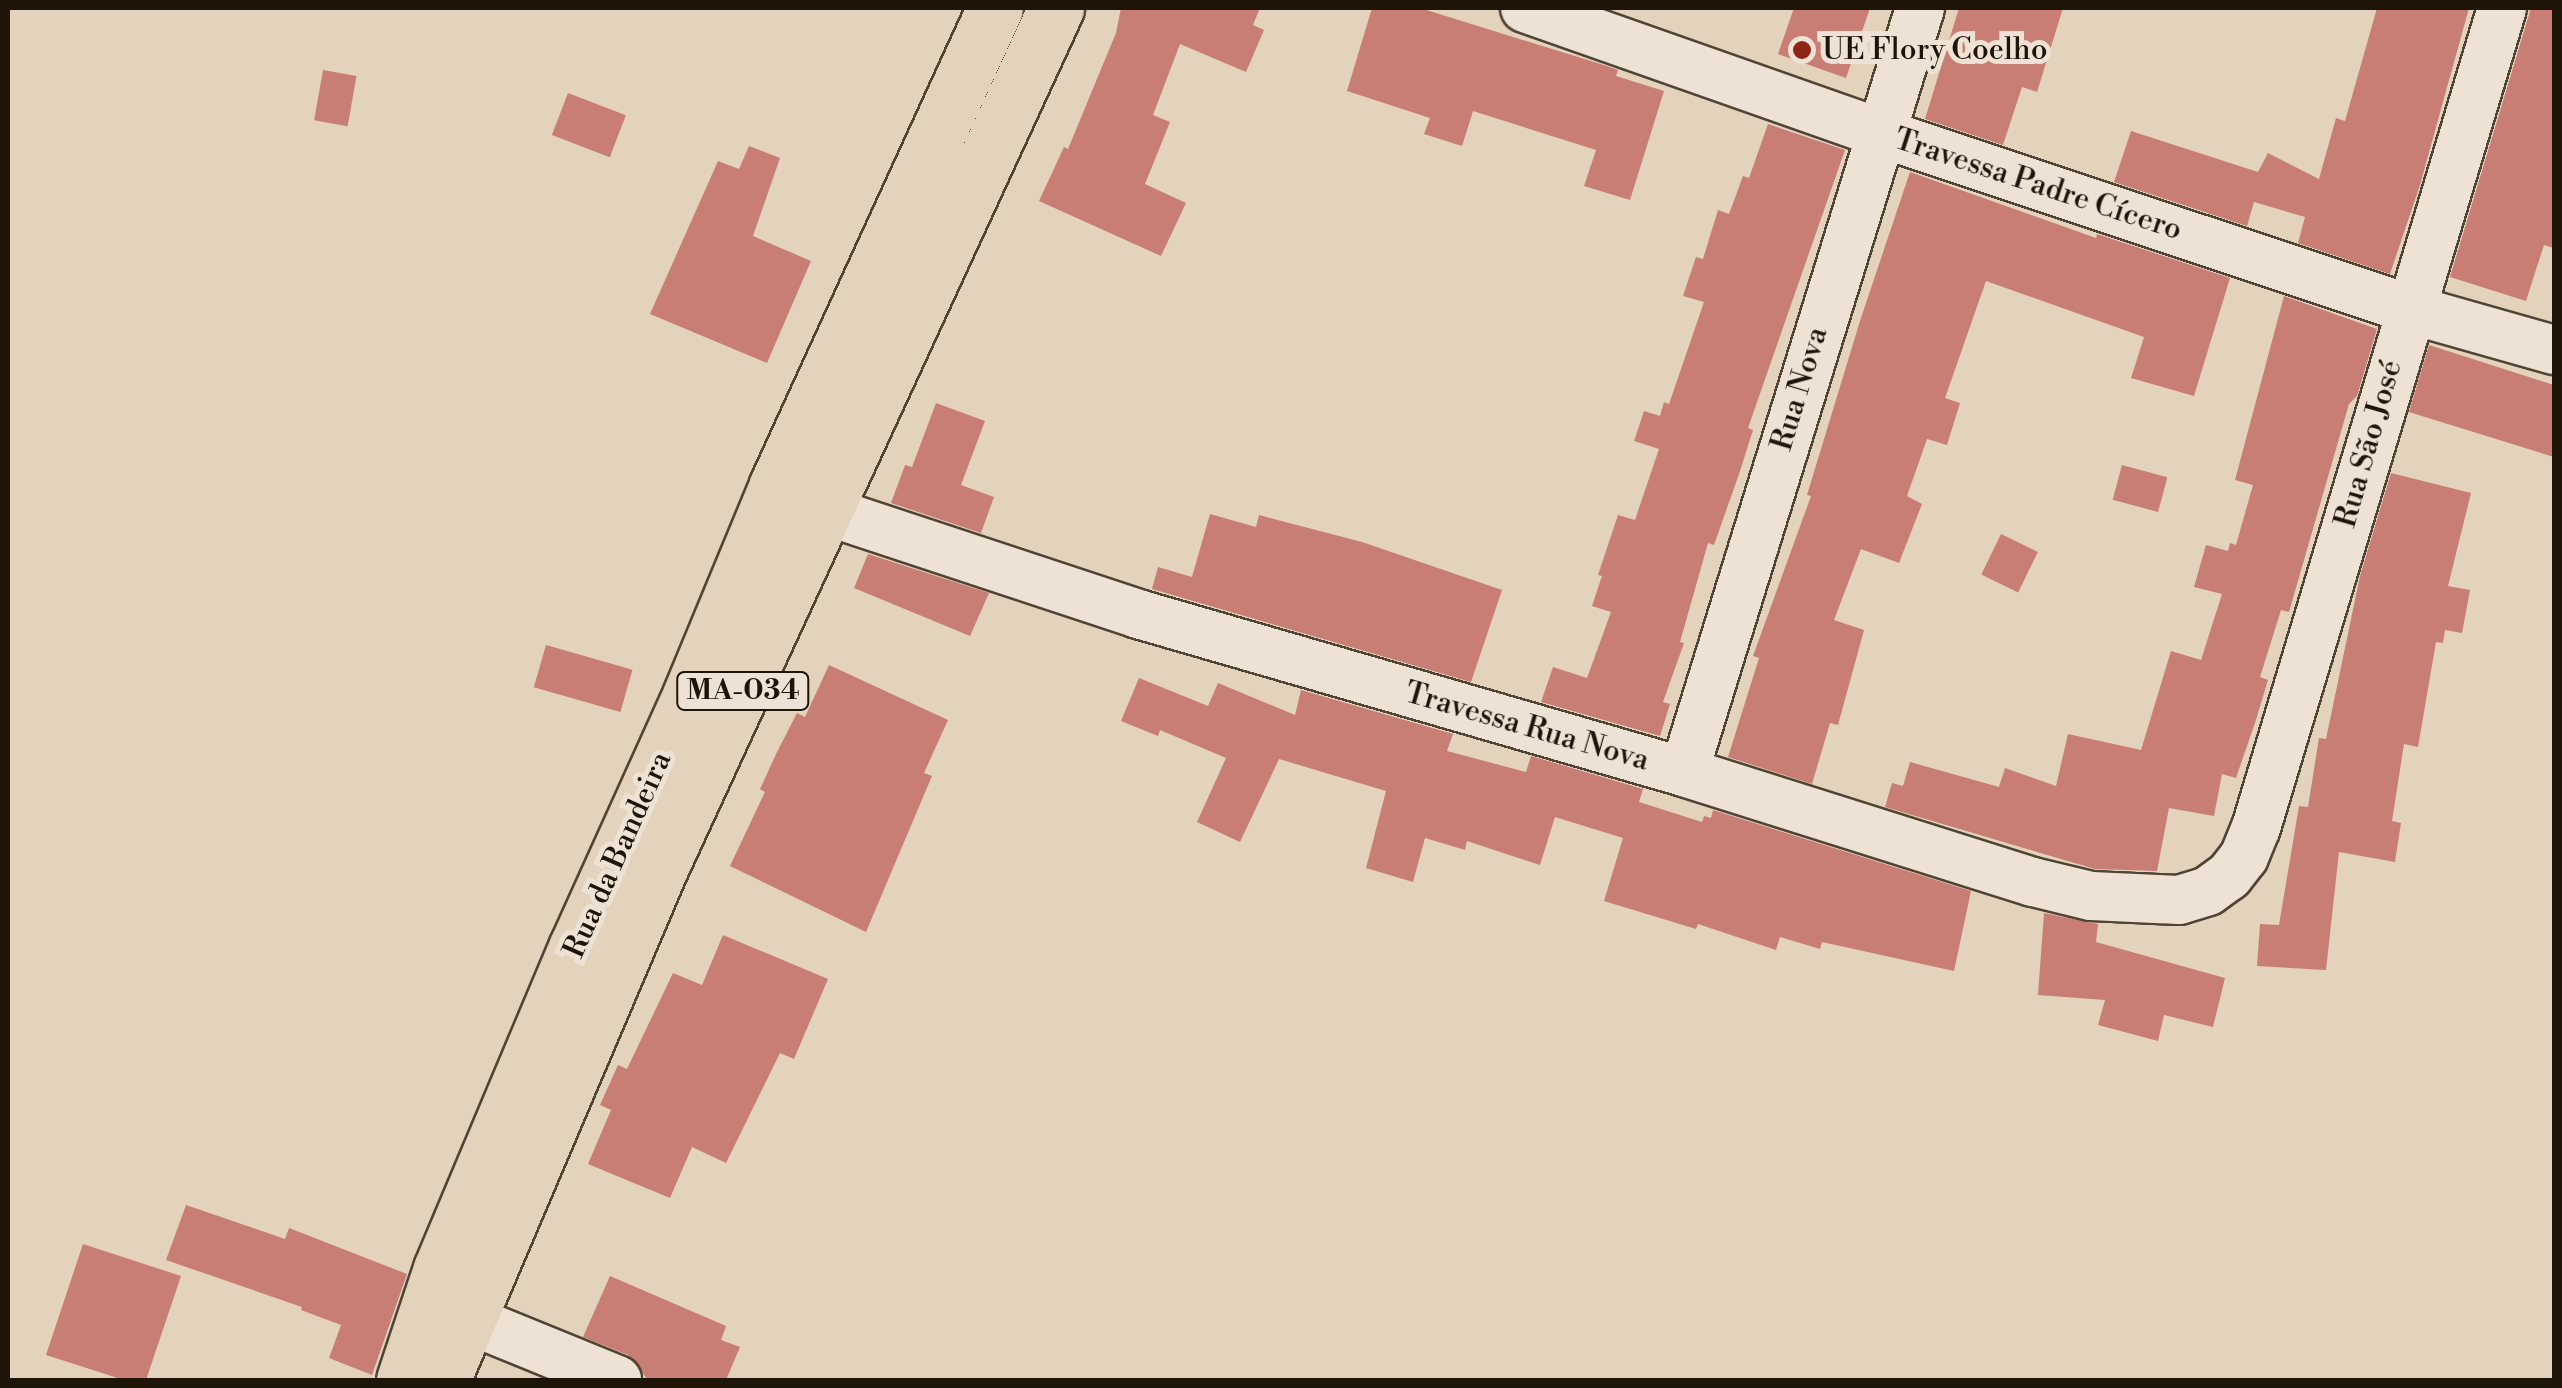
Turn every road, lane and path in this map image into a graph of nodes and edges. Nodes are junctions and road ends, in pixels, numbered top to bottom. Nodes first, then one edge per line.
1 (995, 8) edge
2 (1056, 8) edge
3 (1525, 8) edge
4 (1920, 8) edge
5 (2502, 8) edge
6 (1878, 132) junction
7 (876, 268) junction
8 (928, 292) junction
9 (2410, 309) junction
10 (2554, 350) edge
11 (827, 511) junction
12 (1684, 772) junction
13 (2229, 876) joint
14 (470, 1320) junction
15 (404, 1380) edge
16 (442, 1380) edge
17 (617, 1380) edge

1 - 7 main road, Rua da Bandeira / MA-034
2 - 8 main road, MA-034
3 - 6 street, Travessa Padre Cícero
4 - 6 street, Rua Nova
5 - 9 street, Rua São José
6 - 9 street, Travessa Padre Cícero
6 - 12 street, Rua Nova
7 - 8 main road
7 - 15 main road, Rua da Bandeira / MA-034
8 - 11 main road, MA-034
9 - 10 street, Travessa Padre Cícero
9 - 13 street, Rua São José
11 - 12 street, Travessa Rua Nova
11 - 14 main road, MA-034
12 - 13 street, Travessa Rua Nova
14 - 16 main road, MA-034
14 - 17 street

